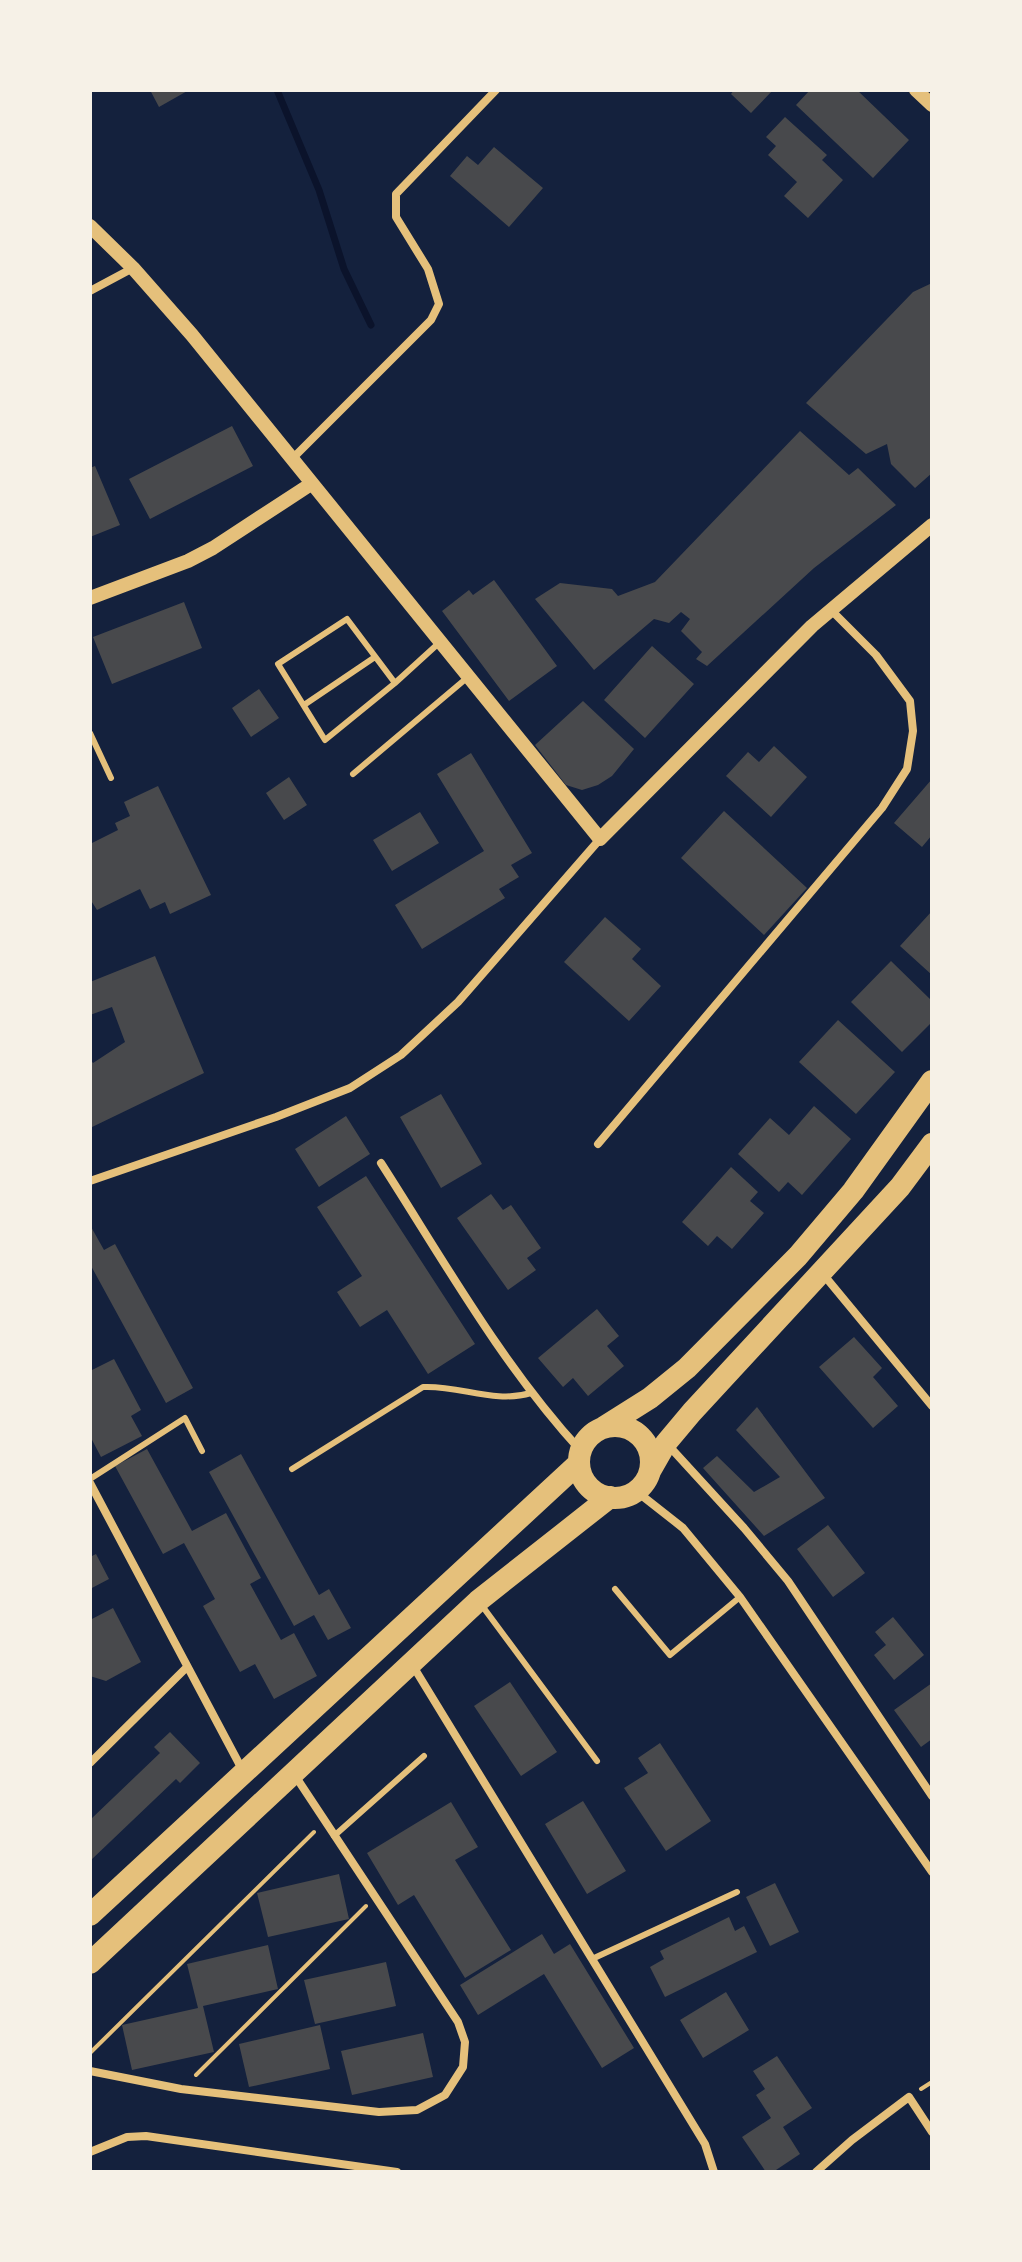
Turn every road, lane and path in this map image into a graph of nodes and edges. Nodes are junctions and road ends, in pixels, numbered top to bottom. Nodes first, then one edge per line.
1 (496, 90) edge
2 (916, 90) edge
3 (932, 105) edge
4 (90, 226) edge
5 (133, 268) junction
6 (90, 291) edge
7 (291, 459) junction
8 (311, 484) junction
9 (932, 525) edge
10 (90, 598) edge
11 (831, 610) junction
12 (440, 642) junction
13 (375, 657) junction
14 (468, 677) junction
15 (395, 683) junction
16 (304, 705) junction
17 (90, 733) edge
18 (353, 774) dead end
19 (111, 778) dead end
20 (600, 839) junction
21 (932, 1081) edge
22 (598, 1144) dead end
23 (932, 1144) edge
24 (381, 1163) dead end
25 (90, 1181) edge
26 (822, 1272) junction
27 (531, 1393) junction
28 (932, 1406) edge
29 (604, 1427) junction
30 (666, 1443) junction
31 (202, 1451) dead end
32 (580, 1457) junction
33 (292, 1469) dead end
34 (650, 1471) junction
35 (90, 1481) edge
36 (636, 1491) junction
37 (610, 1497) junction
38 (615, 1589) dead end
39 (740, 1597) junction
40 (478, 1601) junction
41 (411, 1662) junction
42 (187, 1667) junction
43 (424, 1756) dead end
44 (597, 1761) dead end
45 (90, 1763) edge
46 (243, 1772) junction
47 (293, 1772) junction
48 (932, 1796) edge
49 (325, 1822) junction
50 (334, 1836) junction
51 (932, 1872) edge
52 (737, 1892) dead end
53 (376, 1896) junction
54 (90, 1915) edge
55 (592, 1959) junction
56 (90, 1963) edge
57 (90, 2053) edge
58 (90, 2071) edge
59 (181, 2089) junction
60 (932, 2132) edge
61 (90, 2152) edge
62 (397, 2172) edge
63 (714, 2172) edge
64 (816, 2172) edge

1 - 7 street
2 - 3 street
4 - 5 street
5 - 6 street
5 - 7 street
7 - 8 street
8 - 10 street
8 - 12 street
9 - 11 street
11 - 20 street
11 - 22 street
12 - 14 street
12 - 15 lane
13 - 15 lane
13 - 16 lane
13 - 16 lane
14 - 18 lane
14 - 20 street
15 - 16 lane
17 - 19 lane
20 - 25 street
21 - 29 highway
23 - 26 highway
24 - 27 street
26 - 28 street
26 - 30 highway
27 - 32 street
27 - 33 lane
29 - 32 highway
29 - 34 highway
30 - 34 highway
30 - 48 street
31 - 35 lane
32 - 37 highway
32 - 46 highway
34 - 36 highway
35 - 42 street
36 - 37 highway
36 - 39 street
37 - 40 highway
38 - 39 lane
39 - 51 street
40 - 41 highway
40 - 44 lane
41 - 47 highway
41 - 55 street
42 - 45 street
42 - 46 street
43 - 50 lane
46 - 54 highway
47 - 49 street
47 - 56 highway
49 - 50 street
49 - 57 path
50 - 53 street
52 - 55 lane
53 - 59 path
53 - 59 street
55 - 63 street
58 - 59 street
60 - 64 street
61 - 62 street

